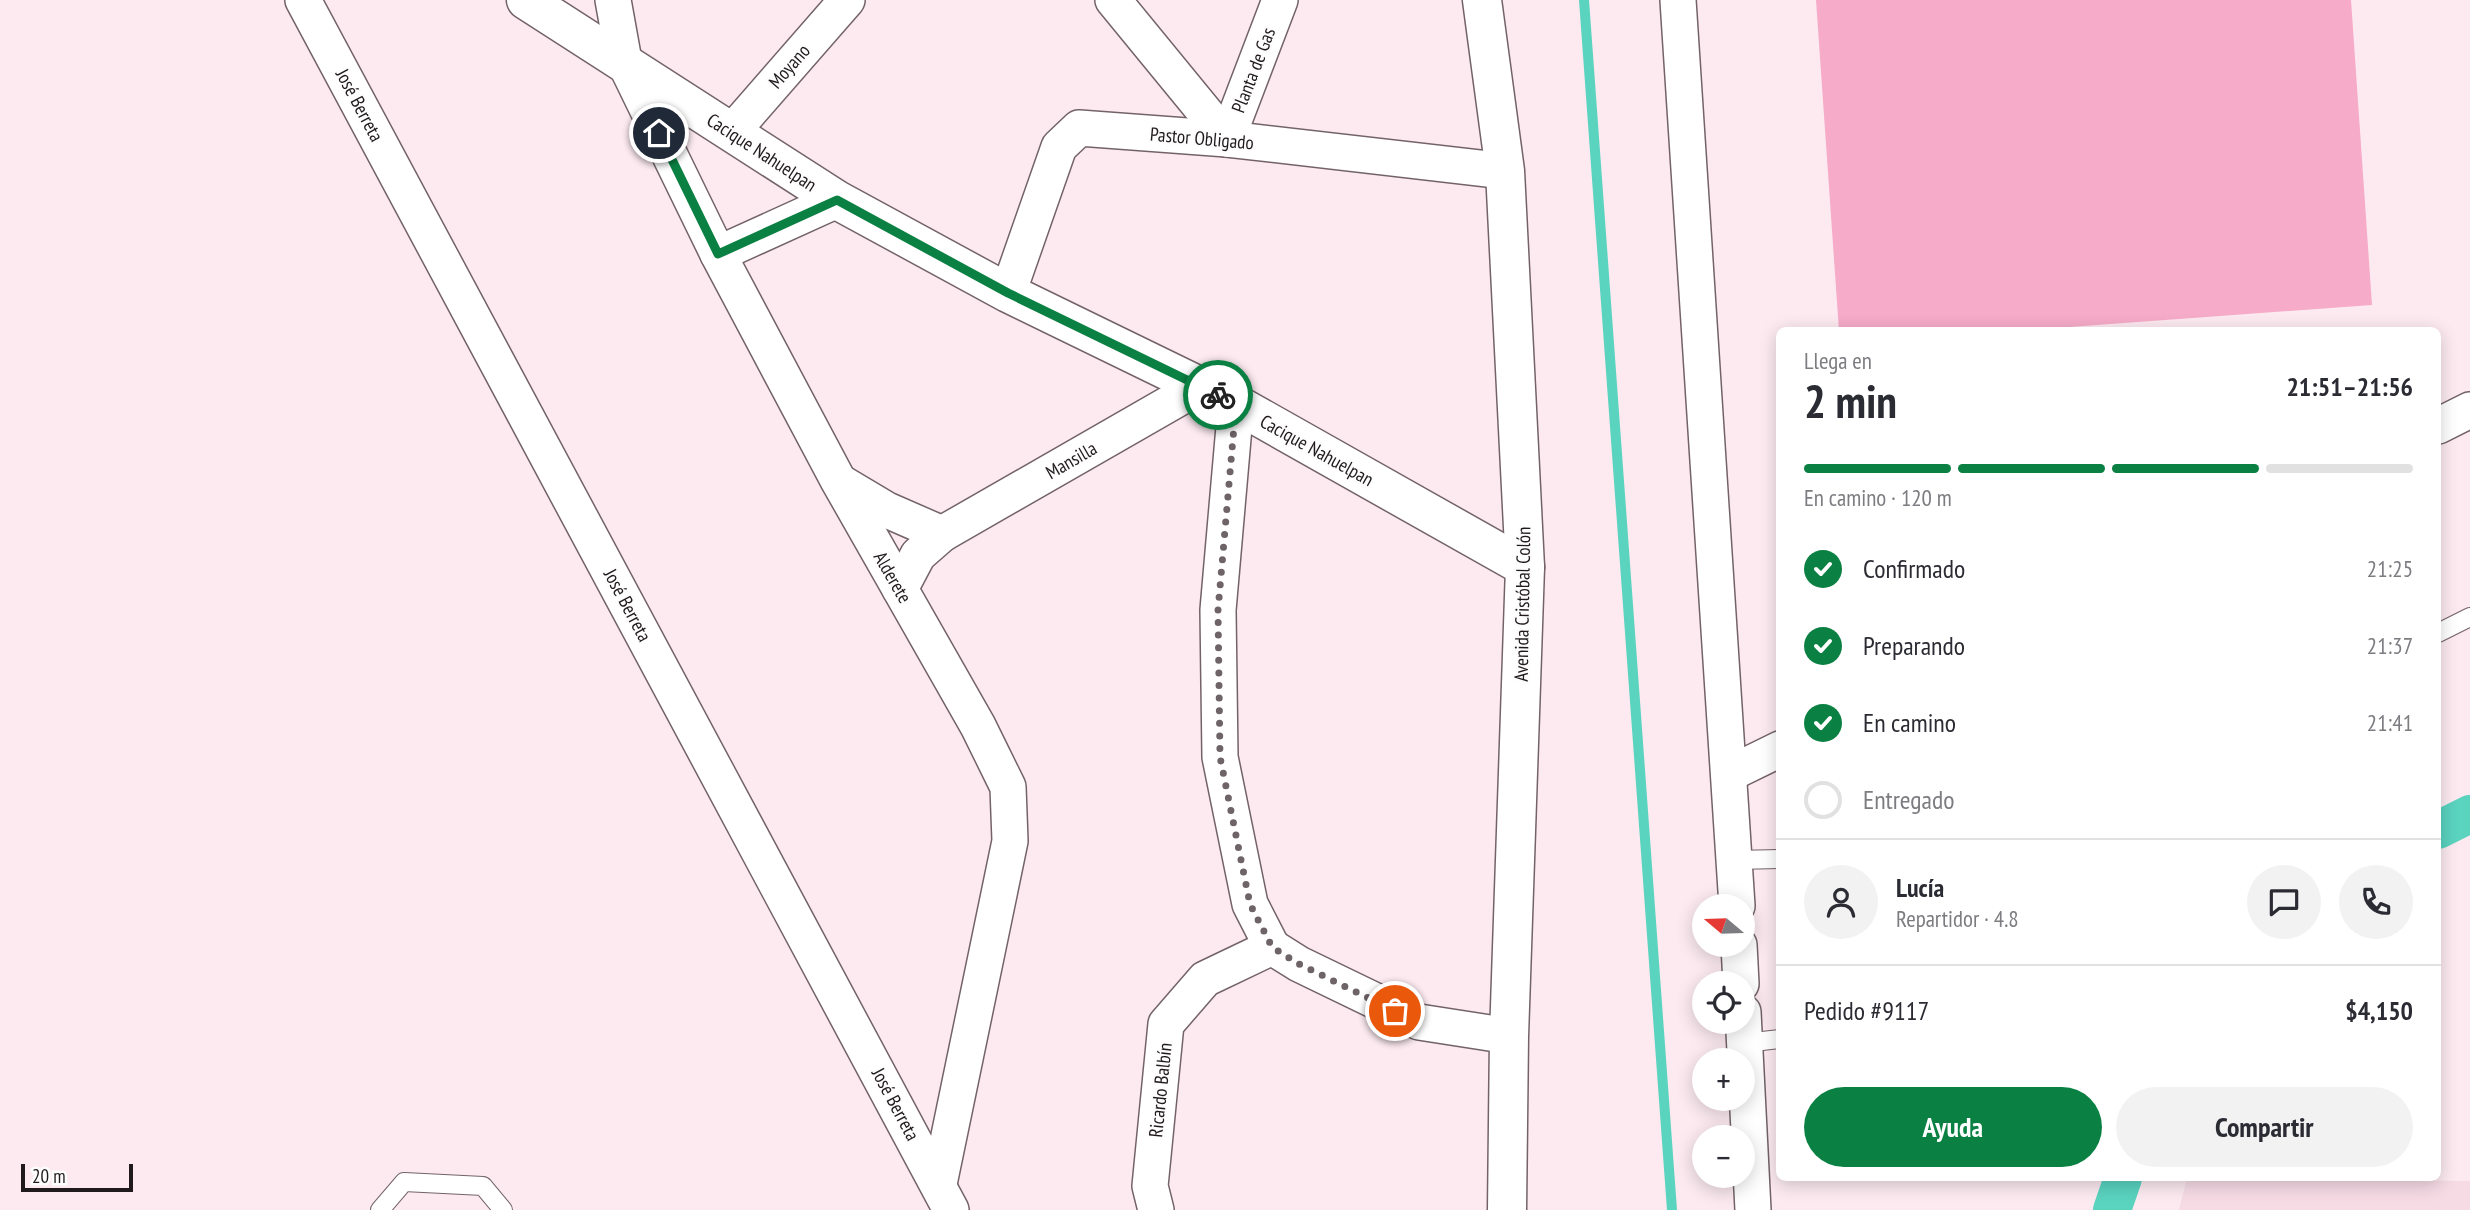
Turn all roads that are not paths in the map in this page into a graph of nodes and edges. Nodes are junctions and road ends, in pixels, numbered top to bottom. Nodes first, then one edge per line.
1 (303, 0) edge
2 (526, 0) edge
3 (613, 0) edge
4 (847, 0) edge
5 (1113, 0) edge
6 (1280, 0) edge
7 (1482, 0) edge
8 (1678, 0) edge
9 (624, 61) junction
10 (731, 133) junction
11 (1227, 139) junction
12 (1504, 171) junction
13 (837, 200) junction
14 (718, 254) junction
15 (1008, 293) junction
16 (1200, 386) junction
17 (1236, 404) junction
18 (2470, 410) edge
19 (2441, 424) edge
20 (838, 481) junction
21 (942, 534) junction
22 (1525, 567) junction
23 (900, 589) junction
24 (2470, 617) edge
25 (2441, 632) edge
26 (1776, 751) edge
27 (1731, 773) junction
28 (1776, 859) edge
29 (1735, 860) junction
30 (1736, 894) edge
31 (1272, 947) junction
32 (1755, 1031) edge
33 (1744, 1034) edge
34 (1510, 1036) junction
35 (1776, 1038) edge
36 (945, 1197) edge
37 (380, 1210) edge
38 (503, 1210) edge
39 (1156, 1210) edge
40 (1507, 1210) edge
41 (1753, 1210) edge

1 - 36 street, José Berreta
2 - 9 street, Cacique Nahuelpan
3 - 9 street, Alderete
4 - 10 street, Moyano
5 - 11 street
6 - 11 street, Planta de Gas
7 - 12 street, Avenida Cristóbal Colón
8 - 27 street
9 - 10 street, Cacique Nahuelpan
9 - 14 street, Alderete
10 - 13 street, Cacique Nahuelpan
11 - 12 street, Pastor Obligado
11 - 15 street, Pastor Obligado
12 - 22 street, Avenida Cristóbal Colón
13 - 14 street
13 - 15 street, Cacique Nahuelpan
14 - 20 street, Alderete
15 - 16 street, Cacique Nahuelpan
16 - 17 street, Cacique Nahuelpan
16 - 21 street, Mansilla
17 - 22 street, Cacique Nahuelpan
17 - 31 street
18 - 19 street
20 - 21 street
20 - 23 street, Alderete
21 - 23 street, Mansilla
22 - 34 street, Avenida Cristóbal Colón
23 - 36 street, Alderete
24 - 25 lane
26 - 27 street
27 - 29 street
28 - 29 lane
29 - 30 street
31 - 34 street
31 - 39 street, Ricardo Balbín
32 - 35 lane
33 - 41 street
34 - 40 street, Avenida Cristóbal Colón
37 - 38 lane

